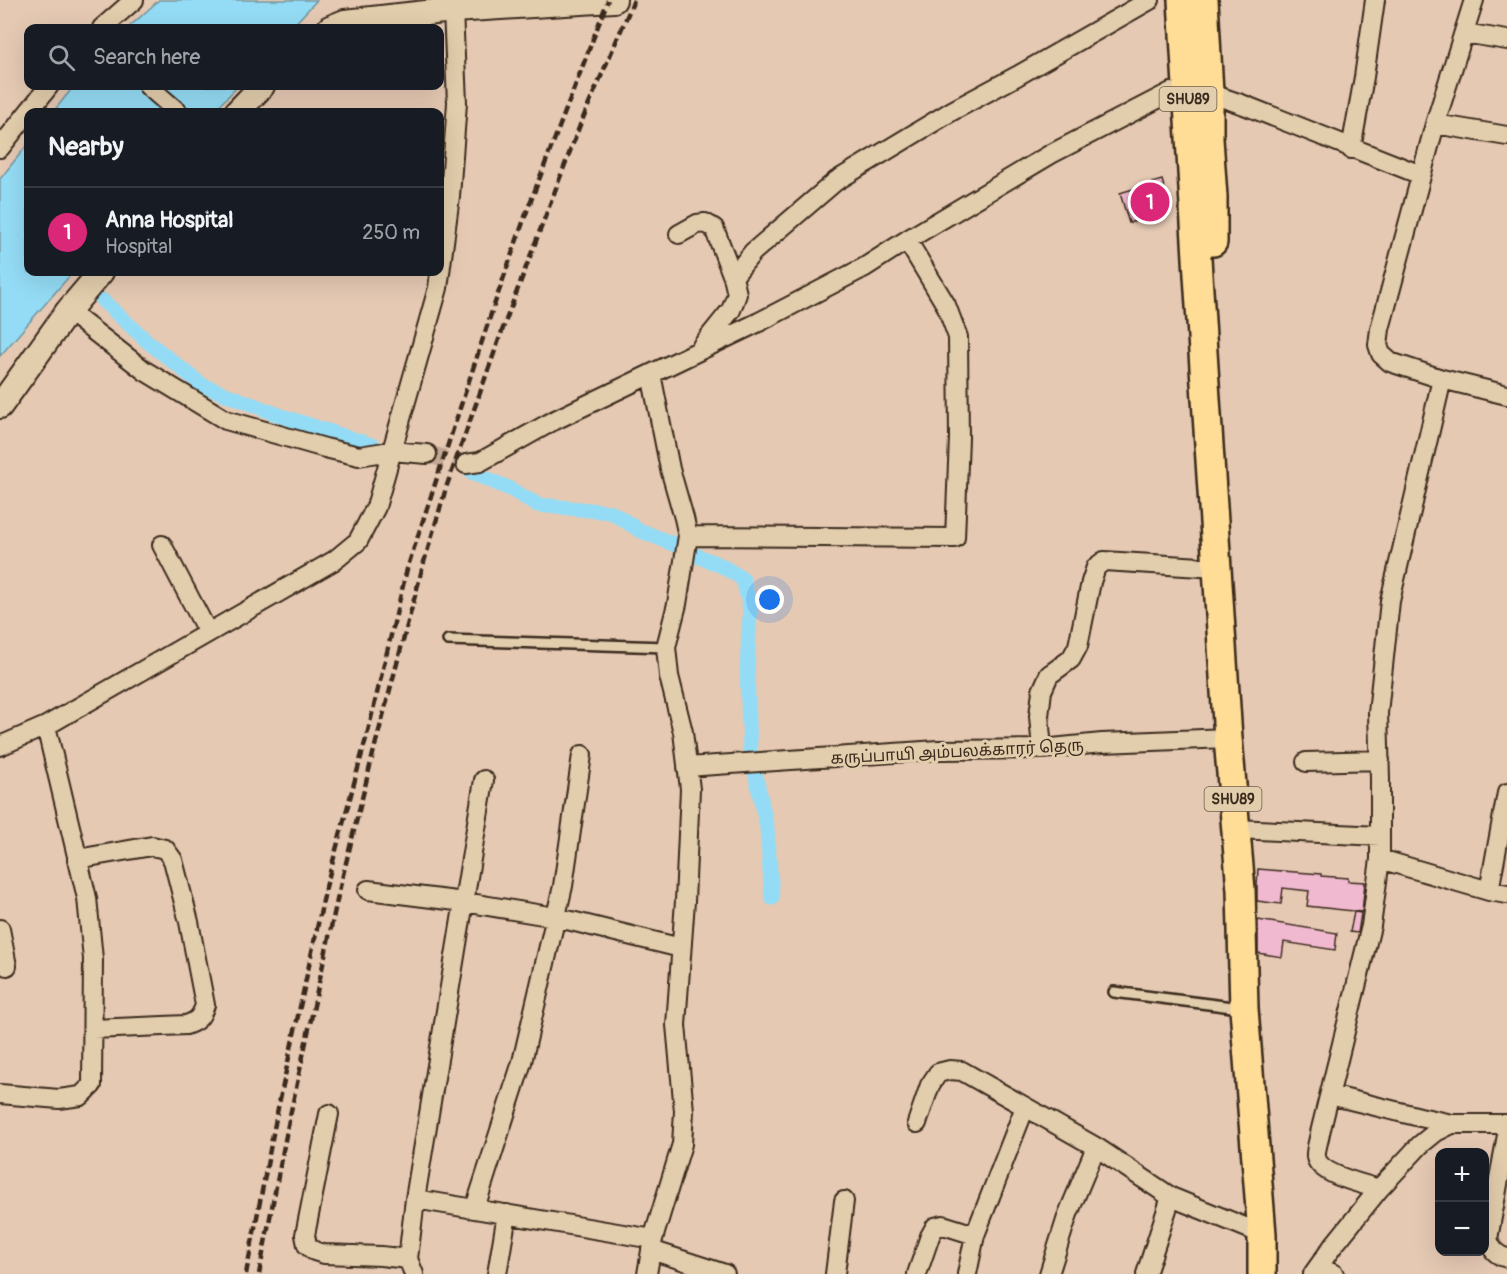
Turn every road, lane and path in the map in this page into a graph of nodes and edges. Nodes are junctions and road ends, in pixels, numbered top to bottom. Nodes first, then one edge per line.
1 (134, 0) edge
2 (614, 0) edge
3 (1150, 0) edge
4 (1166, 0) edge
5 (1182, 0) edge
6 (1204, 0) edge
7 (1375, 0) edge
8 (1474, 0) edge
9 (453, 10) junction
10 (107, 24) edge
11 (340, 24) edge
12 (1464, 33) junction
13 (1507, 40) edge
14 (46, 90) edge
15 (153, 90) edge
16 (258, 90) edge
17 (1171, 92) junction
18 (1209, 93) junction
19 (32, 108) edge
20 (173, 108) edge
21 (241, 108) edge
22 (24, 118) edge
23 (1435, 124) junction
24 (1507, 136) edge
25 (0, 148) edge
26 (1351, 149) junction
27 (1421, 175) junction
28 (444, 205) edge
29 (679, 234) dead end
30 (907, 240) junction
31 (98, 276) edge
32 (439, 276) edge
33 (733, 278) junction
34 (68, 311) junction
35 (1201, 323) junction
36 (699, 350) junction
37 (651, 374) junction
38 (1442, 379) junction
39 (1507, 395) edge
40 (0, 406) edge
41 (392, 451) junction
42 (427, 454) tunnel mouth
43 (466, 464) tunnel mouth
44 (688, 536) junction
45 (162, 544) dead end
46 (1217, 568) junction
47 (208, 633) junction
48 (447, 640) dead end
49 (666, 646) junction
50 (46, 726) junction
51 (1228, 738) junction
52 (0, 746) edge
53 (1042, 749) junction
54 (582, 755) dead end
55 (1380, 760) junction
56 (1306, 762) dead end
57 (687, 767) junction
58 (484, 780) dead end
59 (1507, 793) edge
60 (1236, 829) junction
61 (1380, 836) junction
62 (77, 859) junction
63 (1380, 859) junction
64 (368, 890) dead end
65 (1498, 893) edge
66 (464, 902) junction
67 (555, 917) junction
68 (0, 929) edge
69 (681, 948) junction
70 (7, 966) dead end
71 (1114, 992) dead end
72 (1244, 1009) junction
73 (93, 1029) junction
74 (0, 1094) edge
75 (1330, 1095) junction
76 (1025, 1107) junction
77 (329, 1114) dead end
78 (917, 1123) dead end
79 (1452, 1124) junction
80 (1507, 1124) edge
81 (1507, 1135) edge
82 (1096, 1147) junction
83 (1379, 1189) junction
84 (1171, 1197) junction
85 (415, 1199) junction
86 (844, 1201) dead end
87 (475, 1208) junction
88 (507, 1214) junction
89 (1262, 1234) junction
90 (975, 1235) junction
91 (652, 1245) junction
92 (1507, 1258) edge
93 (380, 1265) edge
94 (411, 1266) edge
95 (1322, 1272) edge
96 (497, 1274) edge
97 (647, 1274) edge
98 (725, 1274) edge
99 (835, 1274) edge
100 (917, 1274) edge
101 (967, 1274) edge
102 (1049, 1274) edge
103 (1146, 1274) edge
104 (1262, 1274) edge

1 - 10 street
2 - 9 main road
3 - 33 street
4 - 17 main road
5 - 35 main road, SHU89
6 - 18 main road
7 - 26 street
8 - 12 street
9 - 11 main road
9 - 28 street
12 - 13 street
12 - 23 street
14 - 19 street
15 - 20 street
16 - 21 main road
17 - 30 street
17 - 35 main road
18 - 26 street
18 - 35 main road
22 - 25 street
23 - 24 street
23 - 27 street
26 - 27 street
27 - 38 street
29 - 33 street
30 - 36 street
30 - 44 street
31 - 34 main road
32 - 41 street
33 - 36 street
34 - 40 main road
34 - 41 street
35 - 46 main road, SHU89
36 - 37 street
37 - 43 street
37 - 44 street
38 - 39 street
38 - 55 street
41 - 42 street
41 - 47 street
44 - 49 street
45 - 47 street
46 - 51 main road, SHU89
46 - 53 street
47 - 50 street
48 - 49 lane
49 - 57 street
50 - 52 street
50 - 62 street
51 - 53 street, கருப்பாயி அம்பலக்காரர் தெரு
51 - 60 main road, SHU89
53 - 57 street, கருப்பாயி அம்பலக்காரர் தெரு
54 - 67 street
55 - 56 street
55 - 61 street
57 - 69 street
58 - 66 street
59 - 65 street
60 - 61 street
60 - 72 main road, SHU89
61 - 63 street
62 - 73 street
62 - 73 street
63 - 65 street
63 - 75 street
64 - 66 street
66 - 67 street
66 - 85 street
67 - 69 street
67 - 87 street
68 - 70 street
69 - 91 street
71 - 72 lane
72 - 89 main road, SHU89
73 - 74 street
75 - 79 street
75 - 83 street
76 - 78 street
76 - 82 street
76 - 90 street
77 - 93 street
79 - 80 street
79 - 83 street
81 - 92 street
82 - 84 street
82 - 102 street
83 - 95 street
84 - 89 street
84 - 103 street
85 - 87 street
85 - 94 street
86 - 99 street
87 - 88 street
88 - 91 street
88 - 96 street
89 - 104 main road, SHU89
90 - 100 street
90 - 101 street
91 - 97 street
91 - 98 street
93 - 94 street

